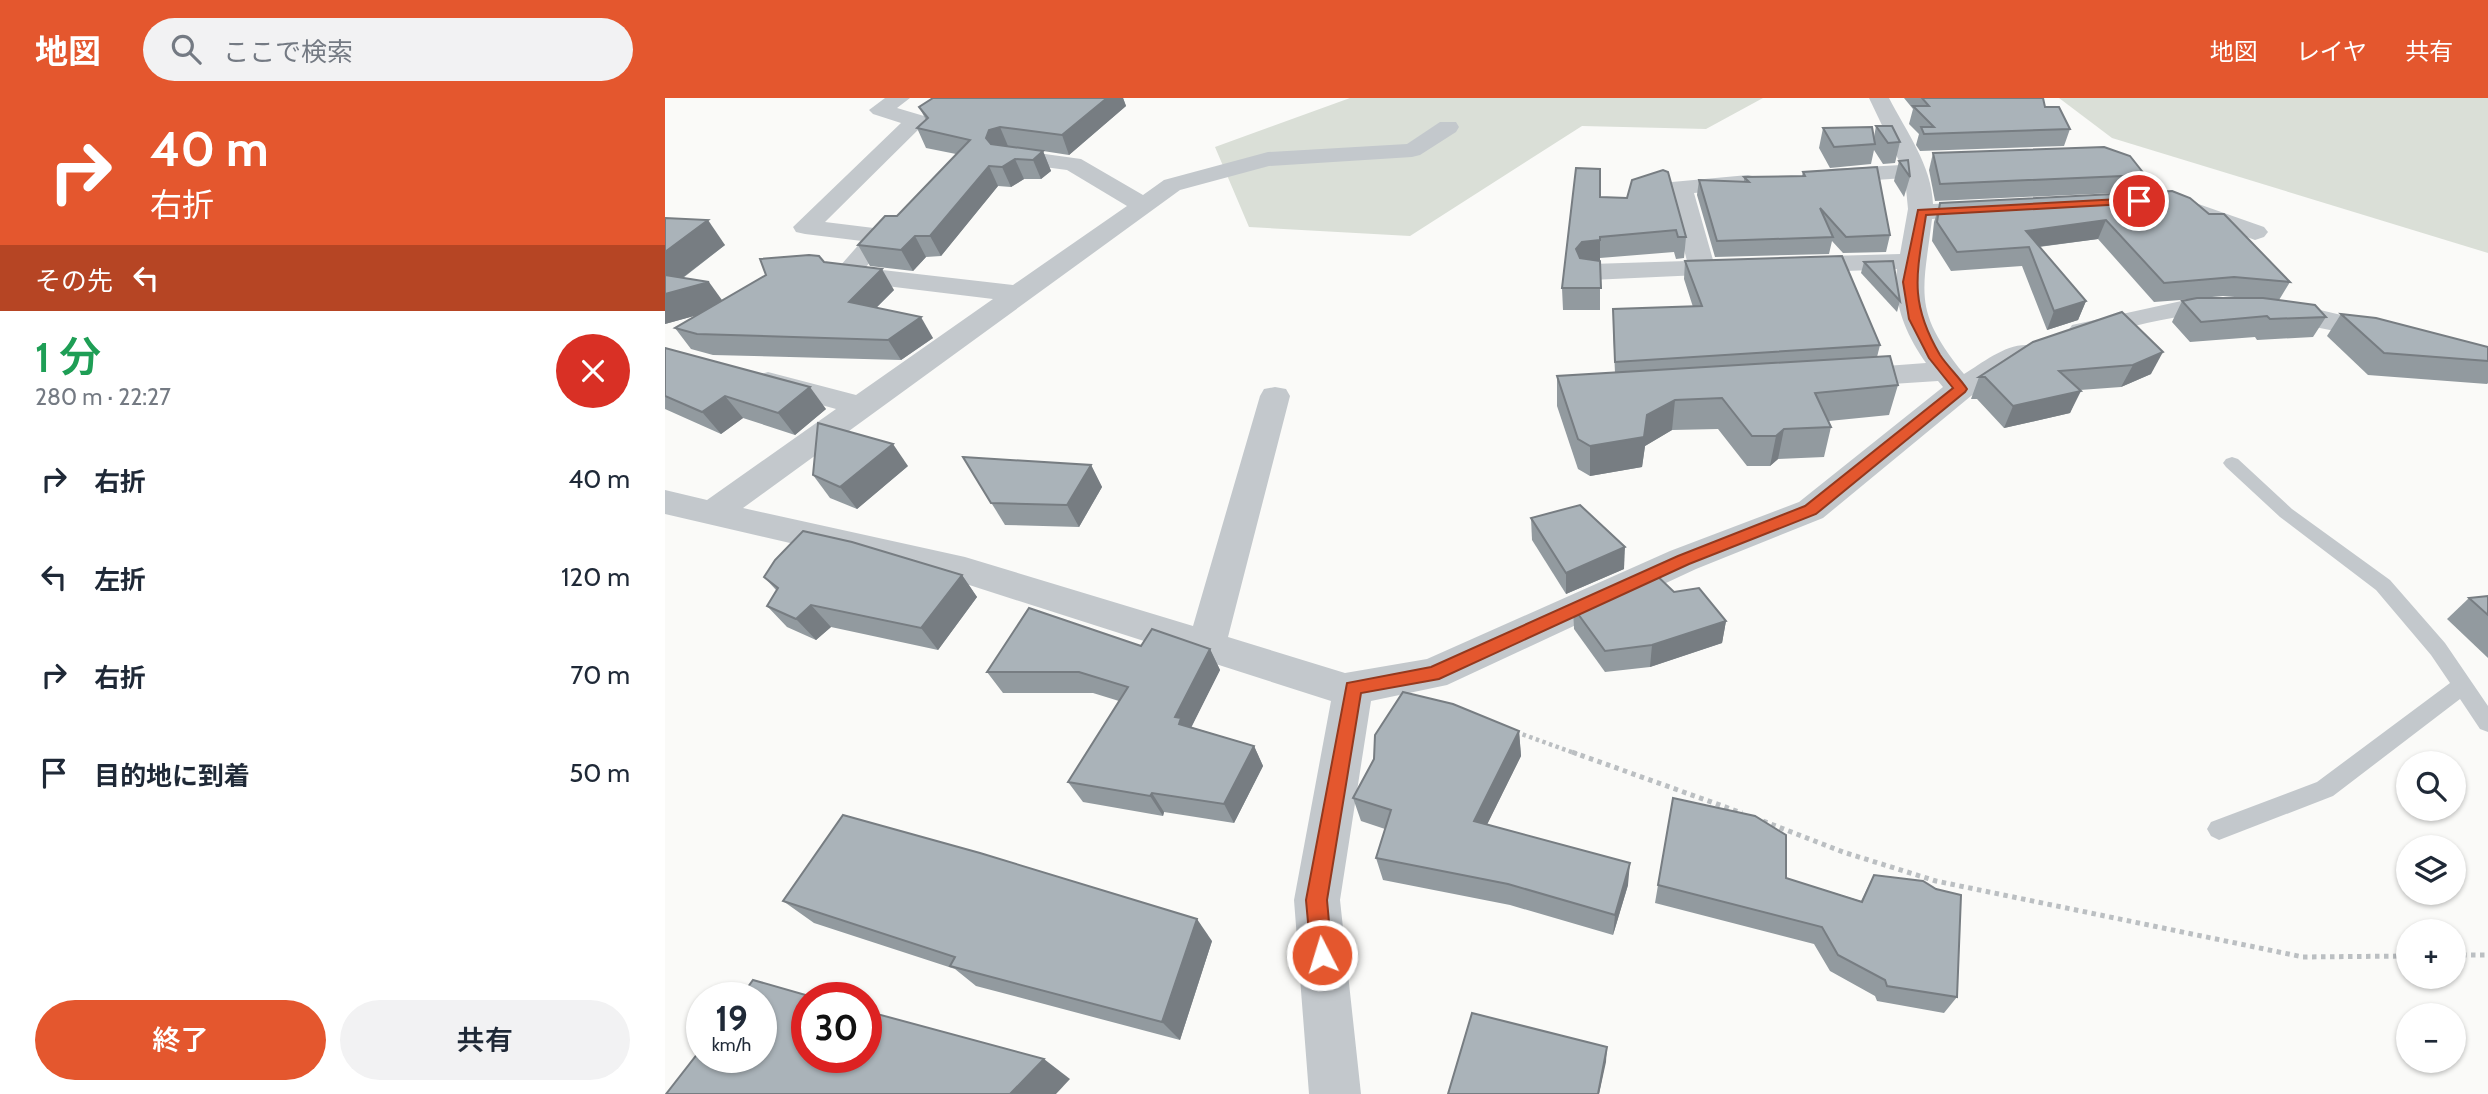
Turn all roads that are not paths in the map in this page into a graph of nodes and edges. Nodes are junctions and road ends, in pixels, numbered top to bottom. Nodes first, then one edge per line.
1 (900, 98) edge
2 (1879, 98) edge
3 (1448, 127) dead end
4 (1008, 156) edge
5 (1919, 164) junction
6 (1803, 178) edge
7 (1776, 180) edge
8 (2166, 200) edge
9 (1143, 205) junction
10 (2017, 207) edge
11 (1922, 212) junction
12 (2255, 232) dead end
13 (1913, 261) junction
14 (1702, 268) junction
15 (1591, 272) edge
16 (1018, 294) junction
17 (2409, 340) edge
18 (740, 373) edge
19 (1822, 379) edge
20 (1953, 380) junction
21 (1275, 396) dead end
22 (861, 406) junction
23 (2232, 463) dead end
24 (665, 502) edge
25 (712, 513) junction
26 (1206, 646) junction
27 (2463, 685) junction
28 (1353, 688) junction
29 (2488, 723) edge
30 (2218, 829) dead end
31 (1335, 1094) edge

1 - 16 street
2 - 5 street
3 - 9 street
4 - 9 street
5 - 6 street
5 - 11 street
7 - 14 street
8 - 12 street
9 - 16 street
10 - 11 street
11 - 13 street
13 - 14 street
13 - 20 street
14 - 15 street
16 - 22 street
17 - 20 street
18 - 22 street
19 - 20 street
20 - 28 street
21 - 26 street
22 - 25 street
23 - 27 lane
24 - 25 street
25 - 26 street
26 - 28 street
27 - 29 lane
27 - 30 lane
28 - 31 street

